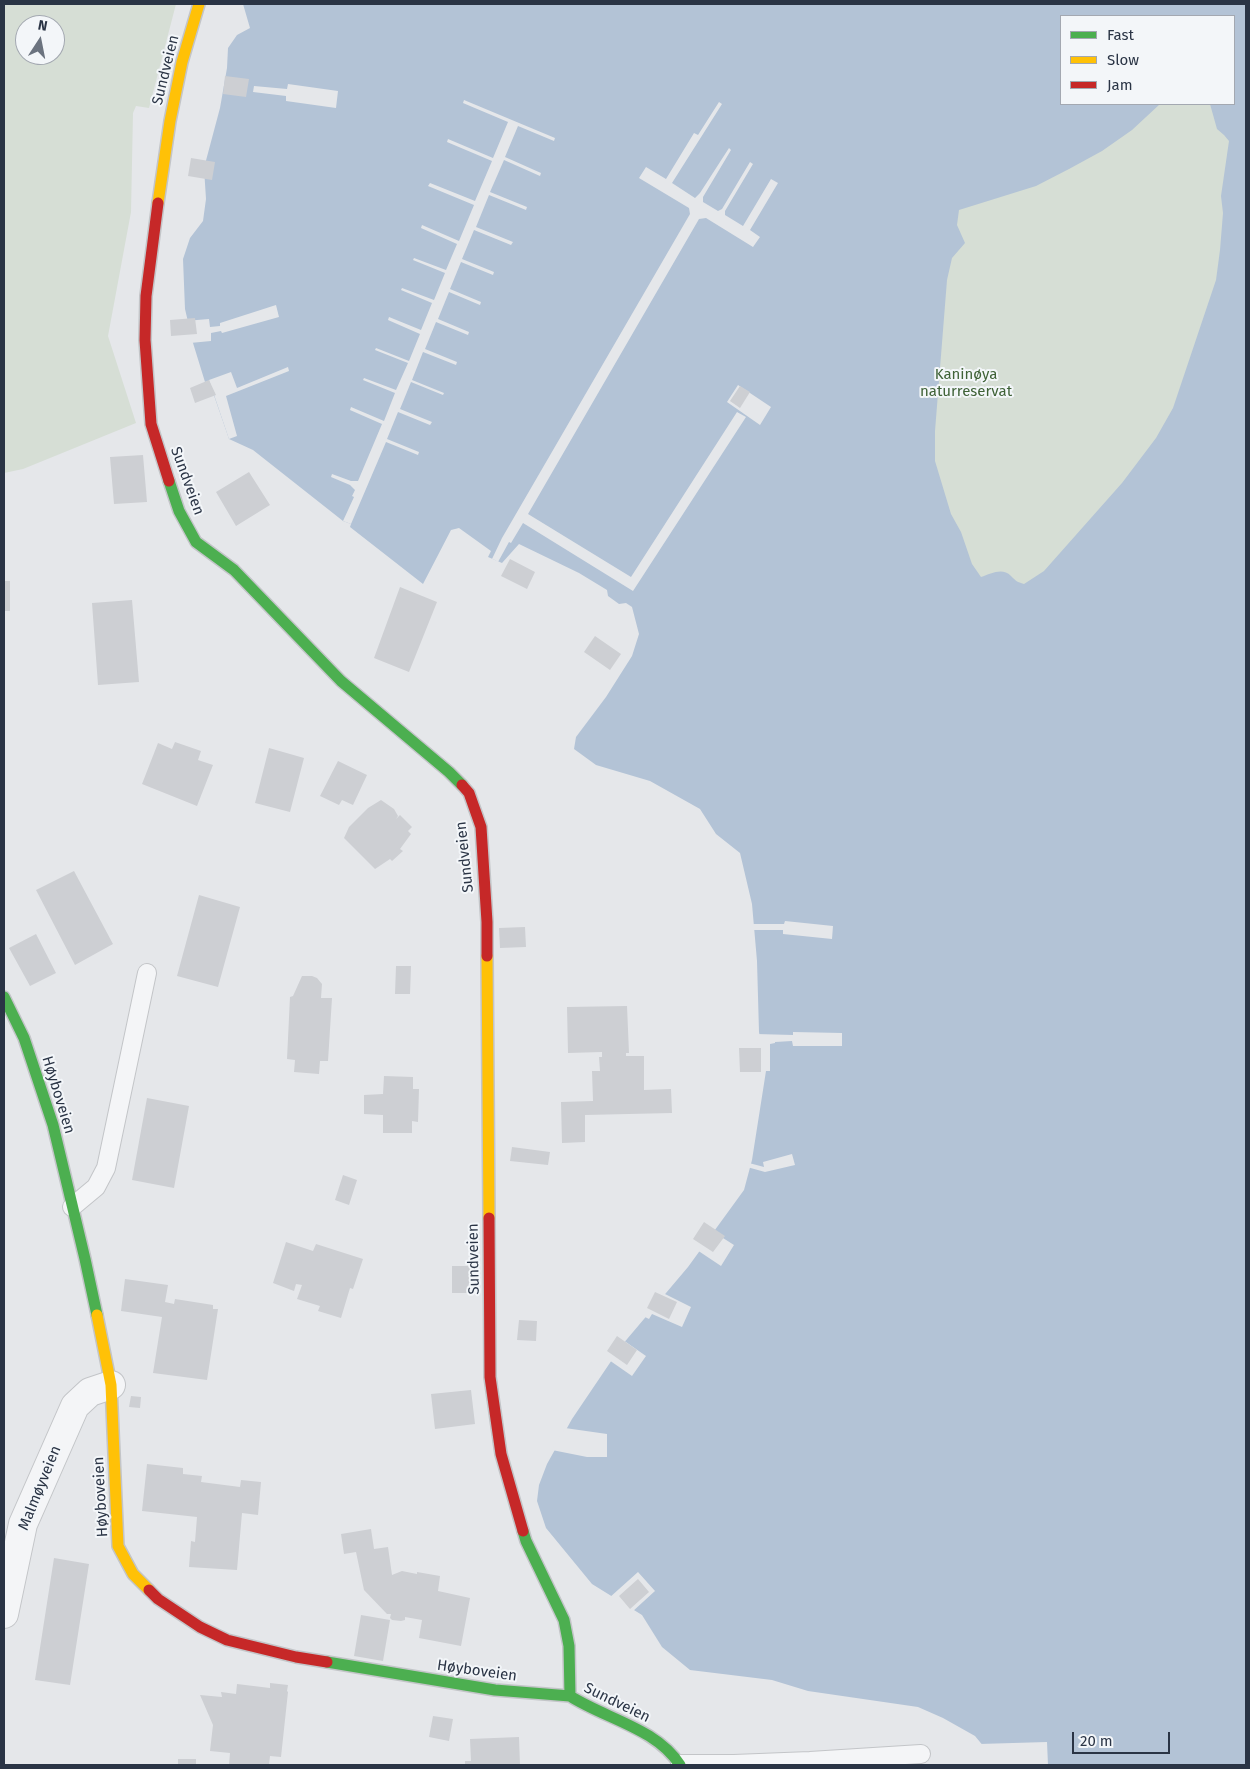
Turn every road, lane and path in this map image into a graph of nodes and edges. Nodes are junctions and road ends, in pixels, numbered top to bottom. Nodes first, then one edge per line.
1 (199, 4) edge
2 (148, 973) dead end
3 (4, 997) edge
4 (72, 1207) junction
5 (111, 1386) junction
6 (4, 1614) edge
7 (570, 1696) junction
8 (921, 1754) dead end
9 (680, 1765) edge

1 - 7 street, Sundveien
2 - 4 lane
3 - 4 street, Høyboveien
4 - 5 street, Høyboveien
5 - 6 street, Malmøyveien
5 - 7 street, Høyboveien
7 - 9 street, Sundveien
8 - 9 lane

